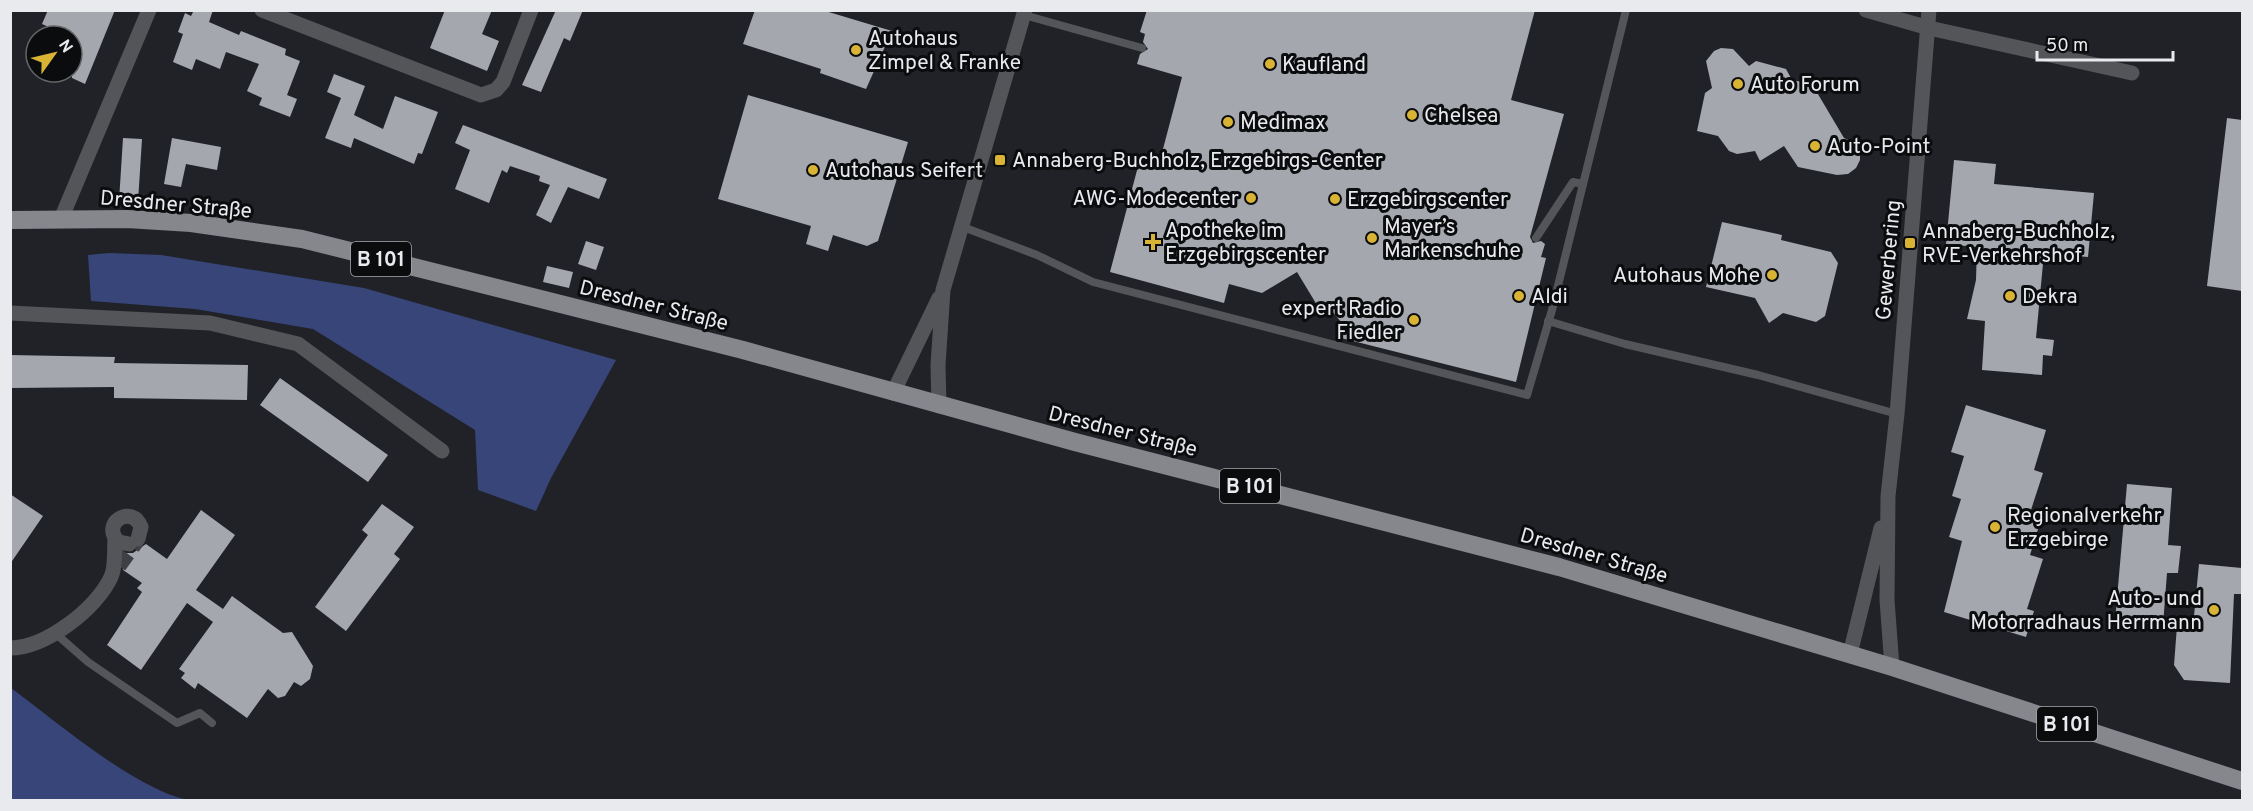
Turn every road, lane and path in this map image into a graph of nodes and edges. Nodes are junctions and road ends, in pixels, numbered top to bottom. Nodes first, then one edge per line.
1 (149, 10) edge
2 (262, 10) edge
3 (531, 10) edge
4 (1626, 10) edge
5 (1866, 10) edge
6 (1929, 10) edge
7 (1025, 13) edge
8 (1929, 28) junction
9 (1142, 48) dead end
10 (2132, 73) dead end
11 (1583, 184) junction
12 (61, 219) junction
13 (10, 220) edge
14 (963, 227) junction
15 (1536, 238) dead end
16 (943, 290) junction
17 (10, 313) edge
18 (1548, 321) junction
19 (893, 393) junction
20 (939, 406) junction
21 (1897, 414) junction
22 (442, 451) dead end
23 (1888, 496) junction
24 (127, 541) dead end
25 (55, 633) junction
26 (10, 648) edge
27 (1850, 654) junction
28 (1892, 667) junction
29 (212, 723) dead end
30 (2242, 781) edge

1 - 12 street
2 - 3 street
4 - 11 lane
5 - 8 street
6 - 8 street, Gewerbering
7 - 9 lane
7 - 14 street
8 - 10 street
8 - 21 street, Gewerbering
11 - 15 lane
11 - 18 lane
12 - 13 main road, Dresdner Straße / B 101
12 - 19 main road, Dresdner Straße / B 101
14 - 16 street
14 - 18 lane
16 - 19 street
16 - 20 street
17 - 22 street
18 - 21 lane
19 - 20 main road, Dresdner Straße / B 101
20 - 27 main road, Dresdner Straße / B 101
21 - 23 street, Gewerbering
23 - 27 street, Gewerbering
23 - 28 street, Gewerbering
24 - 25 street
25 - 26 street
25 - 29 lane
27 - 28 main road, Dresdner Straße / B 101
28 - 30 main road, Dresdner Straße / B 101

